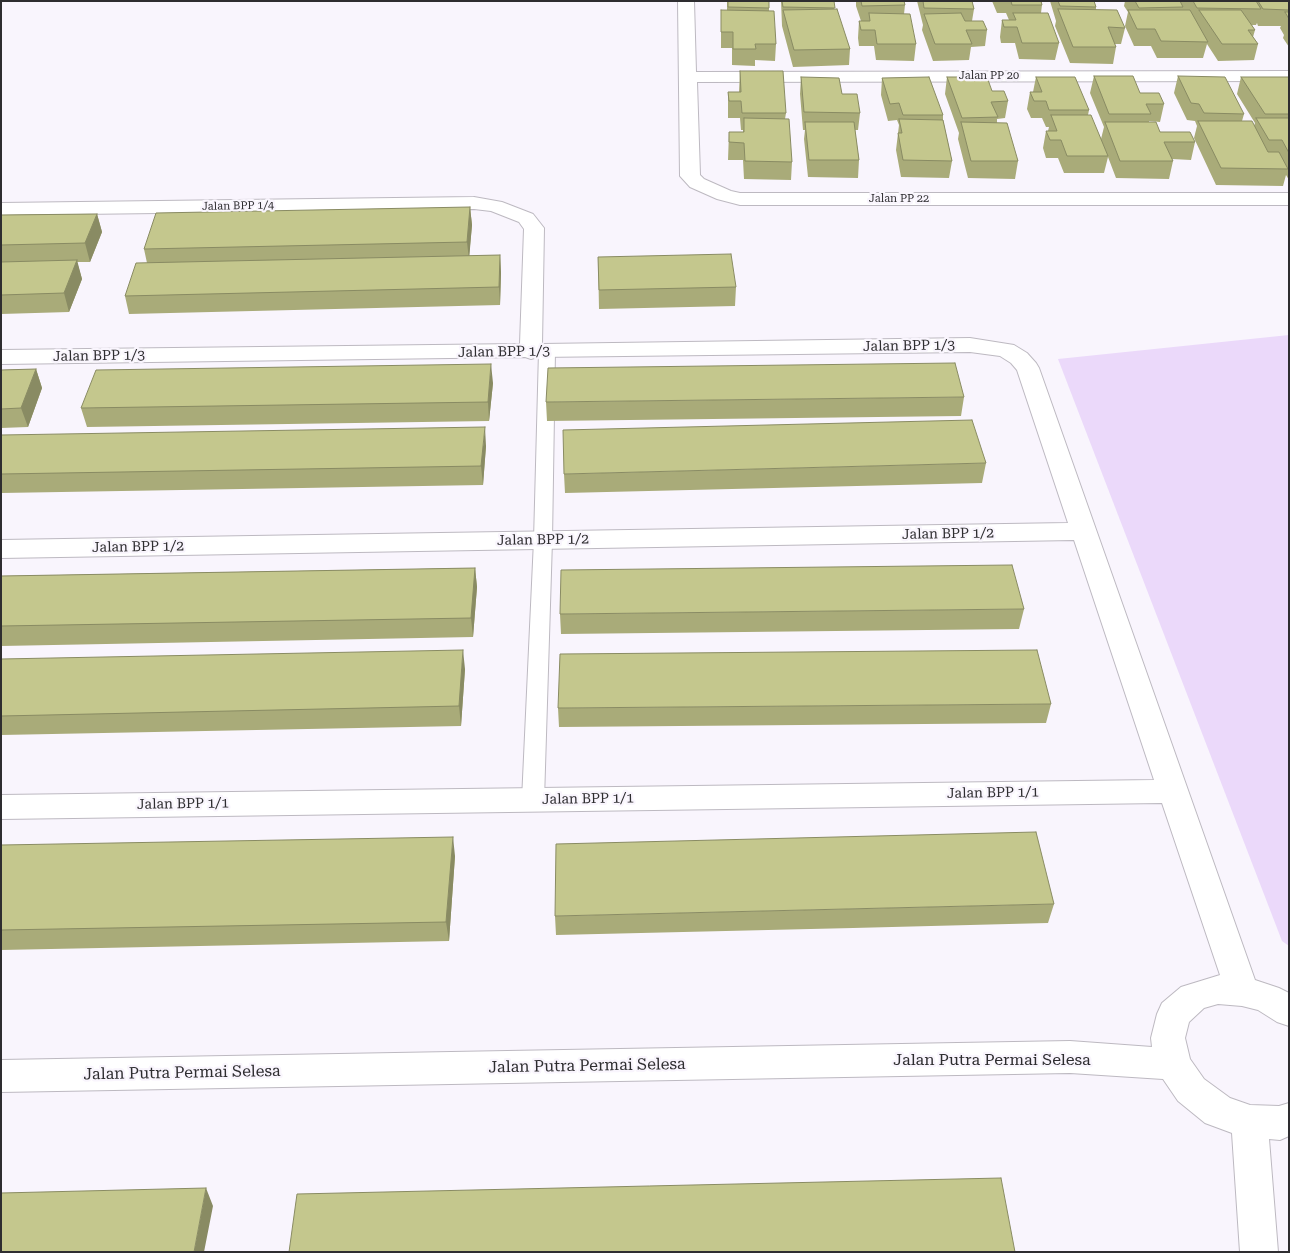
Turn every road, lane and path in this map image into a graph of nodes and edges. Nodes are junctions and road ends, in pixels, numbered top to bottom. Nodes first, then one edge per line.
1 (686, 1) edge
2 (688, 76) junction
3 (1289, 76) edge
4 (1289, 198) edge
5 (1, 209) edge
6 (539, 351) junction
7 (1, 357) edge
8 (1084, 531) junction
9 (543, 540) junction
10 (1, 549) edge
11 (1174, 791) junction
12 (533, 800) junction
13 (1, 807) edge
14 (1242, 991) junction
15 (1289, 1011) edge
16 (1173, 1064) junction
17 (1, 1076) edge
18 (1289, 1119) edge
19 (1250, 1122) junction
20 (1259, 1252) edge

1 - 2 street, Jalan PP 22
2 - 3 street, Jalan PP 20
2 - 4 street, Jalan PP 22
5 - 6 street, Jalan BPP 1/4
6 - 7 street, Jalan BPP 1/3
6 - 8 street, Jalan BPP 1/3
6 - 9 lane
8 - 9 street, Jalan BPP 1/2
8 - 11 street
9 - 10 street, Jalan BPP 1/2
9 - 12 lane
11 - 12 street, Jalan BPP 1/1
11 - 14 street
12 - 13 street, Jalan BPP 1/1
14 - 15 street
14 - 16 street
16 - 17 street, Jalan Putra Permai Selesa
16 - 19 street
18 - 19 street
19 - 20 street

